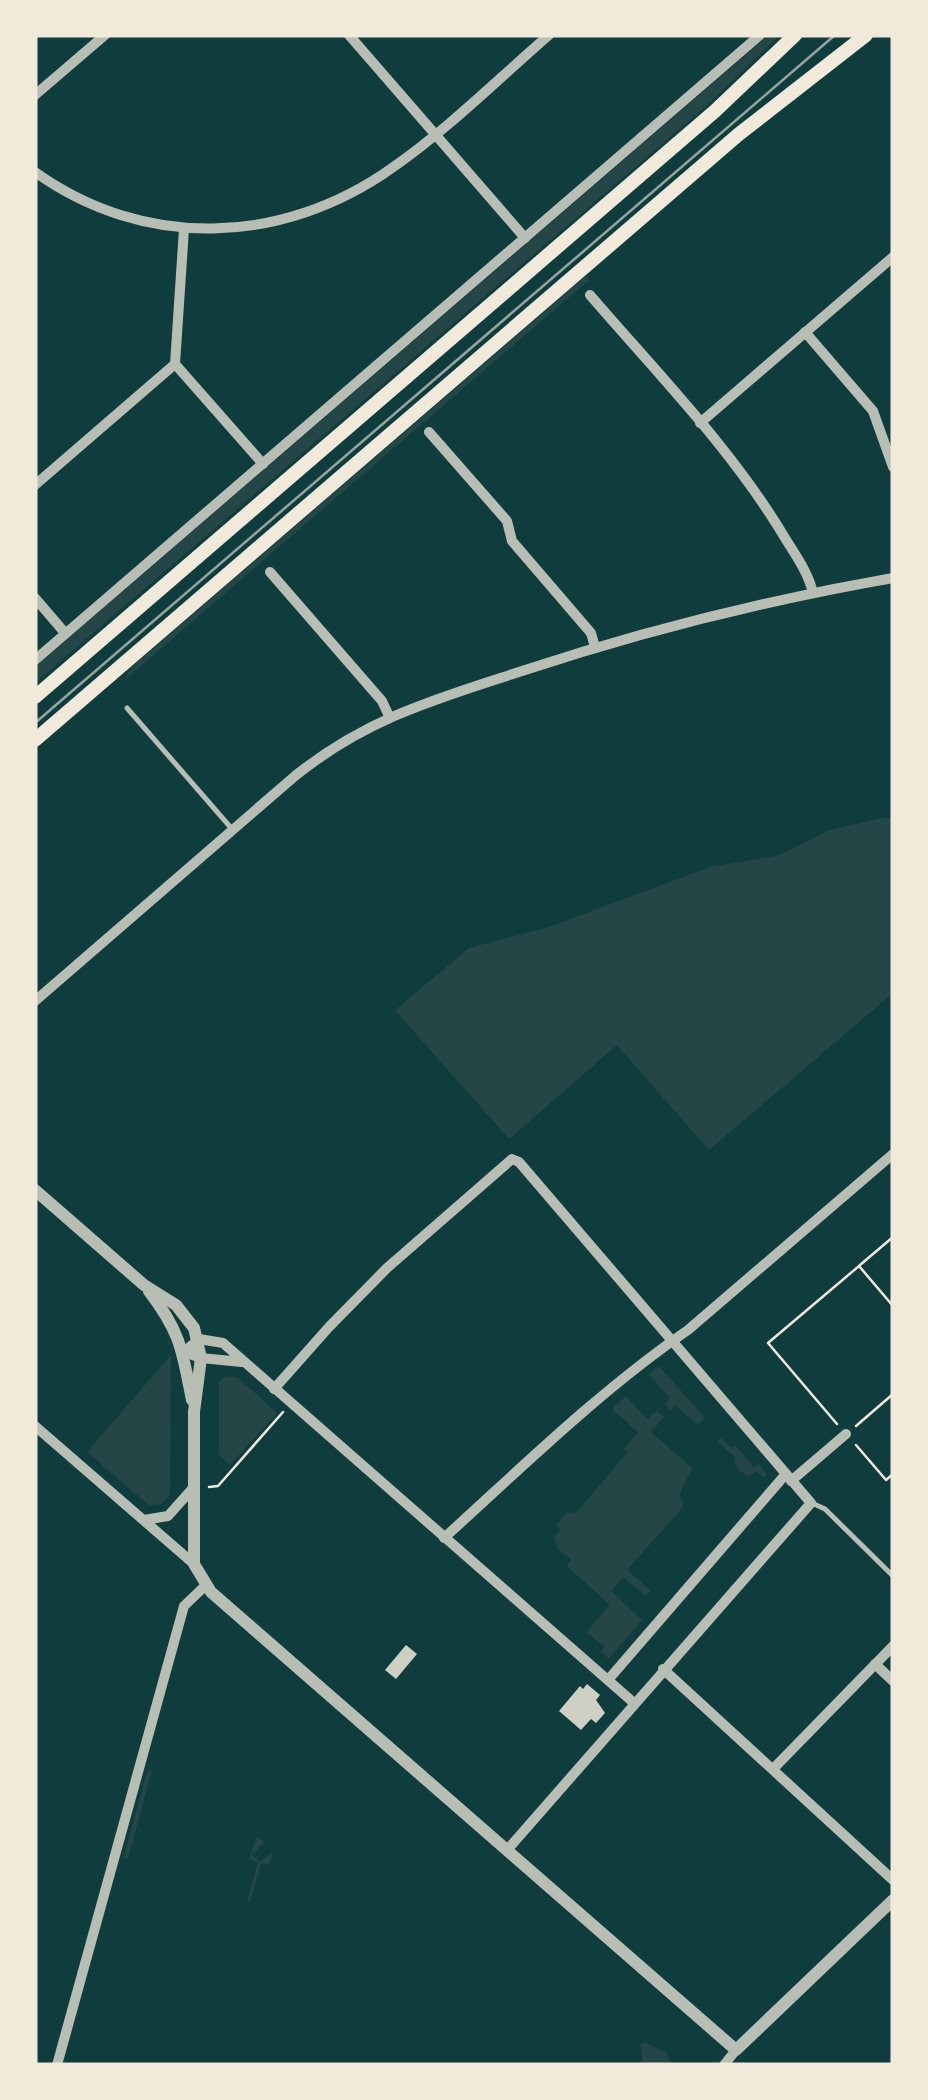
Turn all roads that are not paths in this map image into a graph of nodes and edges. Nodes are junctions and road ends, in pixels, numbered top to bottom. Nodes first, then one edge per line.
1 (104, 35) edge
2 (349, 35) edge
3 (549, 35) edge
4 (760, 35) edge
5 (795, 35) edge
6 (866, 35) edge
7 (35, 95) edge
8 (434, 134) junction
9 (35, 172) edge
10 (184, 229) junction
11 (525, 238) junction
12 (893, 257) edge
13 (590, 295) dead end
14 (805, 332) junction
15 (175, 364) junction
16 (700, 422) junction
17 (429, 432) dead end
18 (263, 464) junction
19 (893, 467) edge
20 (35, 485) edge
21 (270, 572) dead end
22 (893, 578) edge
23 (813, 593) junction
24 (35, 598) edge
25 (65, 633) junction
26 (595, 647) junction
27 (35, 660) edge
28 (35, 697) edge
29 (127, 708) dead end
30 (389, 716) junction
31 (35, 740) edge
32 (232, 829) junction
33 (35, 1001) edge
34 (893, 1154) edge
35 (35, 1190) edge
36 (144, 1285) junction
37 (199, 1339) junction
38 (672, 1342) junction
39 (184, 1352) junction
40 (201, 1358) junction
41 (242, 1362) junction
42 (274, 1390) junction
43 (194, 1412) junction
44 (35, 1426) edge
45 (846, 1434) road end
46 (788, 1478) junction
47 (194, 1487) junction
48 (811, 1502) junction
49 (142, 1520) junction
50 (444, 1538) junction
51 (194, 1564) junction
52 (893, 1576) edge
53 (205, 1586) junction
54 (893, 1646) edge
55 (875, 1664) junction
56 (663, 1670) junction
57 (608, 1680) junction
58 (893, 1681) edge
59 (634, 1703) junction
60 (773, 1769) junction
61 (508, 1849) junction
62 (893, 1880) edge
63 (893, 1900) edge
64 (736, 2050) junction
65 (57, 2065) edge
66 (724, 2065) edge

1 - 7 street
2 - 8 street
3 - 8 street
4 - 11 street
5 - 28 main road
6 - 31 main road
8 - 10 street
8 - 11 street
9 - 10 street
10 - 15 street
11 - 18 street
12 - 14 street
13 - 16 street
14 - 16 street
14 - 19 street
15 - 18 street
15 - 20 street
16 - 23 street
17 - 26 street
18 - 25 street
21 - 30 street
22 - 23 street
23 - 26 street
24 - 25 street
25 - 27 street
26 - 30 street
29 - 32 lane
30 - 32 street
32 - 33 street
34 - 38 street
35 - 36 street
36 - 37 street
36 - 39 street
37 - 39 street
37 - 40 street
37 - 41 street
38 - 42 street
38 - 46 street
38 - 50 street
39 - 40 street
39 - 43 street
40 - 41 street
40 - 43 street
41 - 42 street
42 - 50 street
43 - 47 street
44 - 49 street
45 - 46 street
46 - 48 street
46 - 57 street
47 - 49 street
47 - 51 street
48 - 52 lane
48 - 56 street
49 - 51 street
50 - 57 street
51 - 53 street
53 - 61 street
53 - 65 street
54 - 55 street
55 - 58 street
55 - 60 street
56 - 59 street
56 - 60 street
57 - 59 street
59 - 61 street
60 - 62 street
61 - 64 street
63 - 64 street
64 - 66 street

